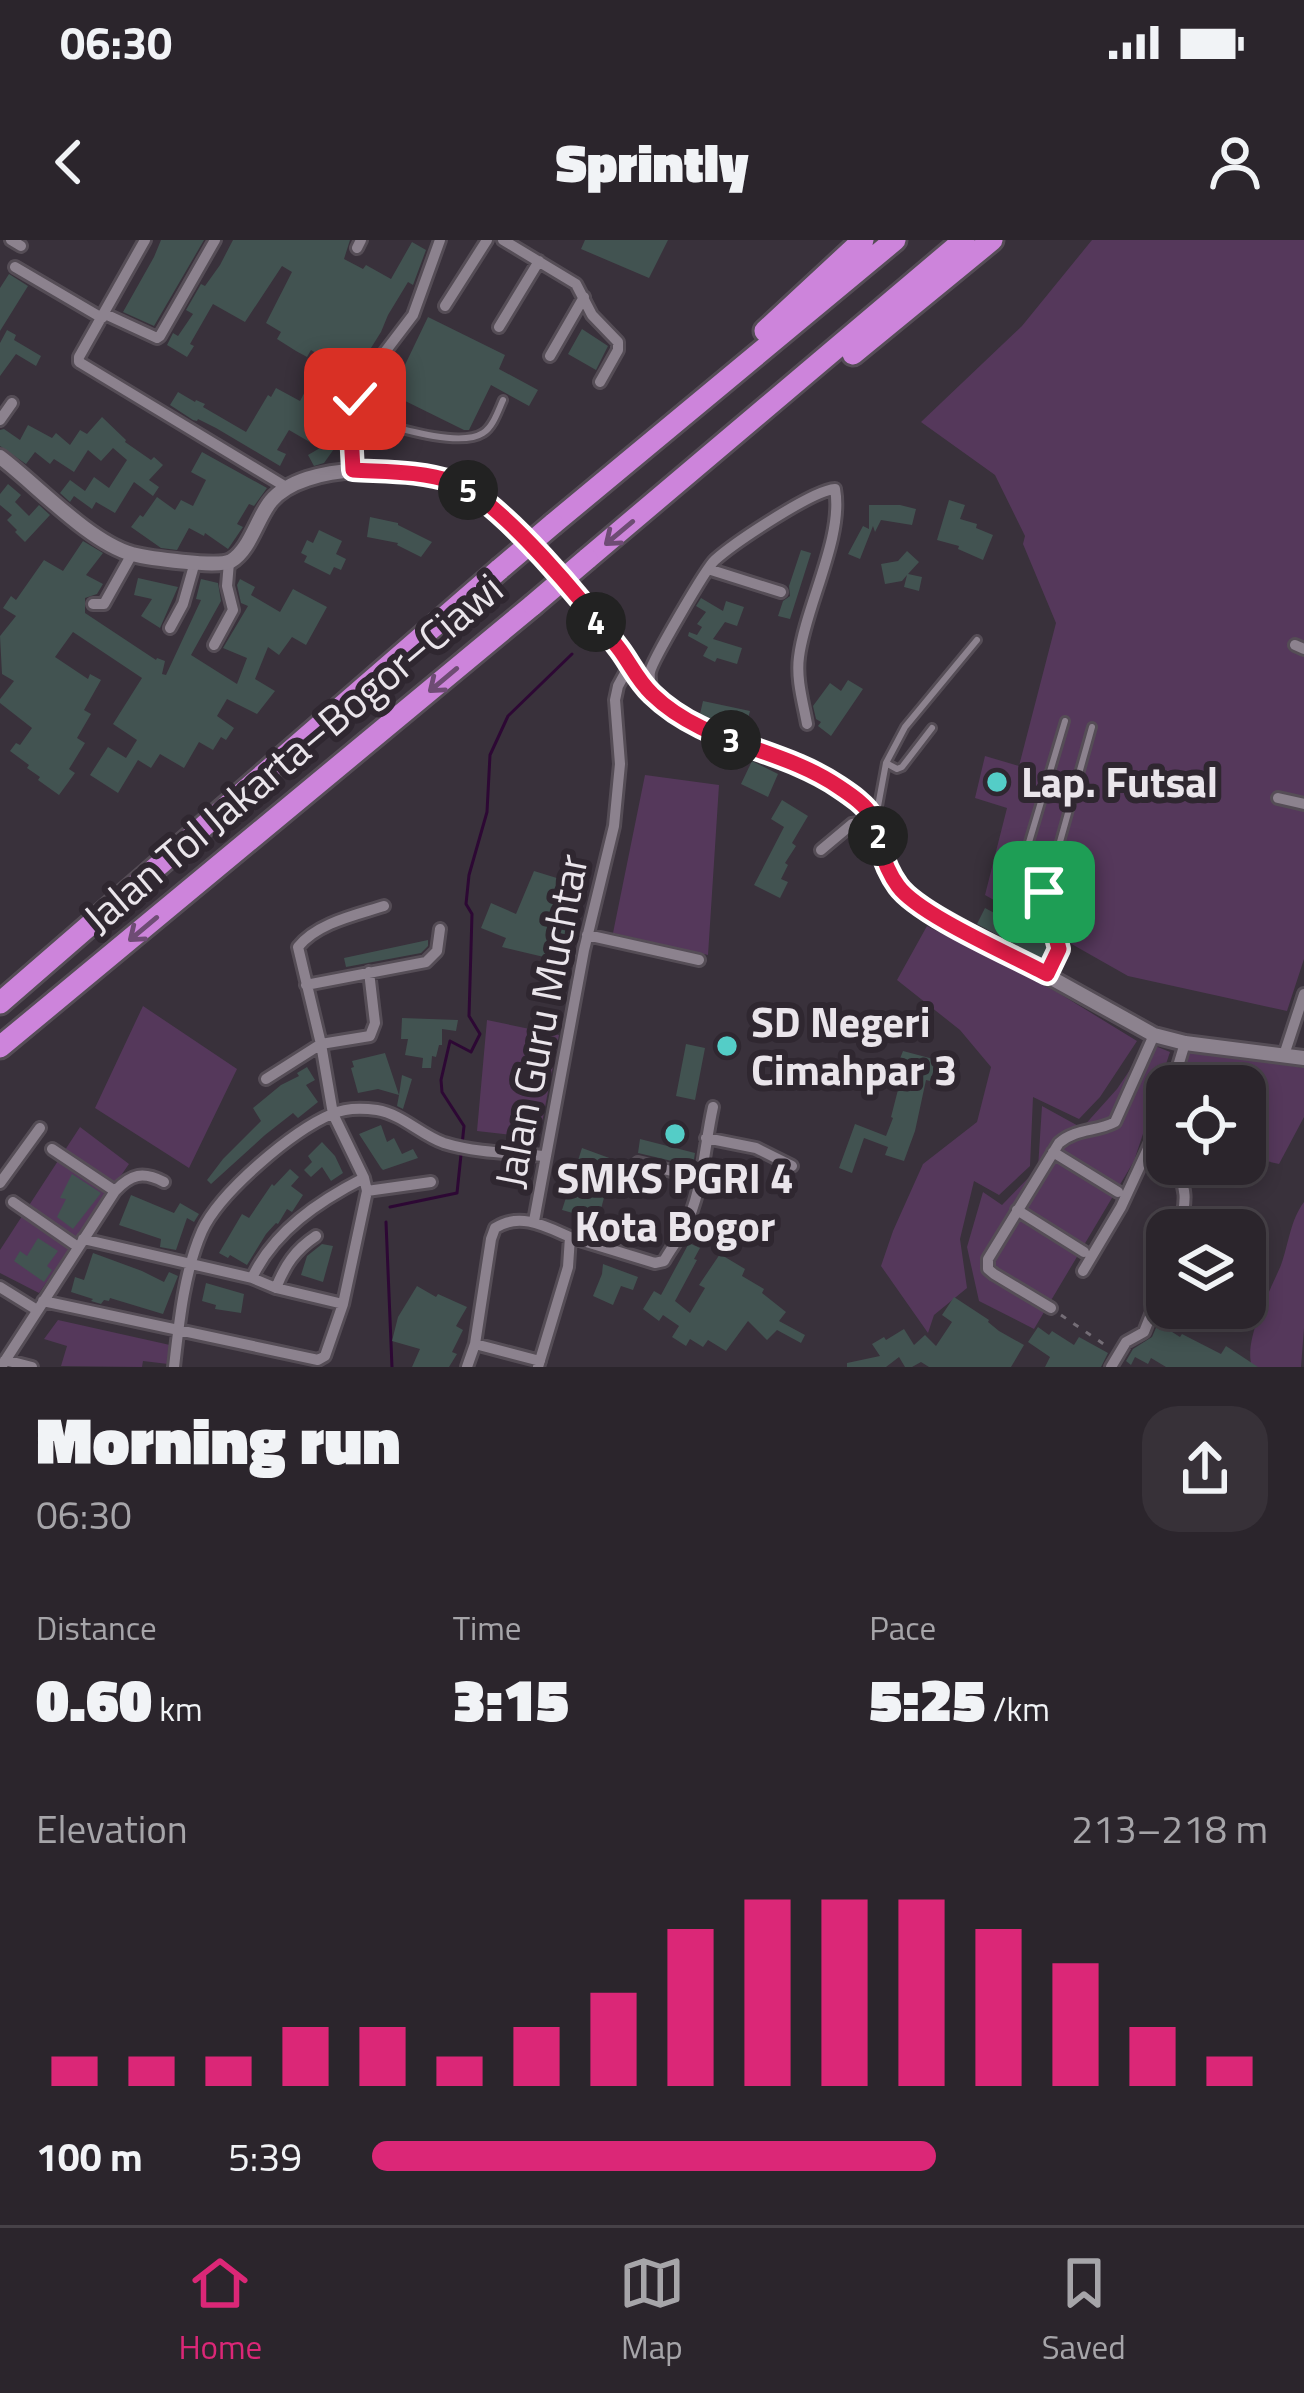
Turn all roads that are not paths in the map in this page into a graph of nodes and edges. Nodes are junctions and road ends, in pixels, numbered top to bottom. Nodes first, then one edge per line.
1 (145, 240) edge
2 (215, 240) edge
3 (440, 240) edge
4 (487, 240) edge
5 (503, 240) edge
6 (863, 240) edge
7 (895, 240) edge
8 (964, 240) edge
9 (992, 240) edge
10 (539, 261) junction
11 (15, 267) dead end
12 (584, 298) junction
13 (445, 306) dead end
14 (103, 316) junction
15 (499, 327) dead end
16 (550, 356) dead end
17 (600, 382) dead end
18 (502, 400) dead end
19 (12, 403) dead end
20 (350, 415) junction
21 (0, 420) edge
22 (671, 425) junction
23 (0, 457) edge
24 (353, 470) junction
25 (286, 488) junction
26 (658, 500) junction
27 (132, 554) junction
28 (196, 562) junction
29 (229, 562) junction
30 (708, 569) junction
31 (781, 592) dead end
32 (93, 604) dead end
33 (170, 628) dead end
34 (976, 640) dead end
35 (214, 646) dead end
36 (630, 664) junction
37 (651, 694) junction
38 (1065, 721) dead end
39 (807, 724) dead end
40 (1092, 727) dead end
41 (932, 728) dead end
42 (886, 763) junction
43 (1278, 798) dead end
44 (1304, 804) edge
45 (875, 820) junction
46 (821, 850) dead end
47 (1016, 886) junction
48 (384, 906) dead end
49 (440, 929) dead end
50 (587, 935) junction
51 (699, 960) dead end
52 (369, 972) junction
53 (1047, 974) junction
54 (306, 985) junction
55 (1304, 996) edge
56 (0, 1003) edge
57 (1154, 1035) junction
58 (1185, 1043) junction
59 (321, 1044) junction
60 (0, 1047) edge
61 (1284, 1055) junction
62 (1304, 1058) edge
63 (1178, 1065) edge
64 (266, 1079) dead end
65 (712, 1107) dead end
66 (333, 1114) junction
67 (40, 1128) dead end
68 (706, 1138) junction
69 (52, 1149) dead end
70 (1053, 1152) junction
71 (1146, 1153) edge
72 (545, 1156) junction
73 (638, 1163) dead end
74 (791, 1166) dead end
75 (701, 1178) junction
76 (164, 1182) dead end
77 (430, 1182) dead end
78 (0, 1183) edge
79 (366, 1185) junction
80 (115, 1191) junction
81 (1118, 1192) dead end
82 (13, 1202) dead end
83 (1017, 1210) junction
84 (534, 1221) junction
85 (316, 1237) dead end
86 (570, 1237) junction
87 (80, 1244) junction
88 (1084, 1252) dead end
89 (191, 1266) junction
90 (1083, 1270) dead end
91 (252, 1278) junction
92 (0, 1286) edge
93 (276, 1288) junction
94 (343, 1304) junction
95 (40, 1306) junction
96 (1051, 1307) road end
97 (1146, 1327) edge
98 (178, 1332) junction
99 (475, 1344) junction
100 (3, 1363) edge
101 (539, 1364) edge
102 (32, 1367) edge
103 (174, 1367) edge
104 (467, 1367) edge
105 (1112, 1367) edge

1 - 14 street
2 - 14 street
3 - 20 street
4 - 13 street
5 - 10 street
6 - 22 highway
7 - 22 highway, Jalan Tol Jakarta–Bogor–Ciawi
8 - 26 highway, Jalan Tol Jakarta–Bogor–Ciawi
9 - 26 highway
10 - 12 street
10 - 15 street
11 - 14 street
12 - 16 street
12 - 17 street
14 - 25 street
18 - 20 lane
19 - 21 street
20 - 24 street
22 - 56 highway, Jalan Tol Jakarta–Bogor–Ciawi, bridge
23 - 27 street
24 - 25 street
24 - 36 street
25 - 29 street
26 -> 60 highway, Jalan Tol Jakarta–Bogor–Ciawi, bridge
27 - 28 street
27 - 32 street
28 - 29 street
28 - 33 street
29 - 35 street
30 - 31 street
30 - 37 street
30 - 39 street
34 - 42 lane
36 - 37 street
36 - 50 street, Jalan Guru Muchtar
37 - 45 street
38 - 47 lane
40 - 47 lane
41 - 42 lane
42 - 45 lane
43 - 44 street
45 - 46 street
45 - 53 street
47 - 53 lane
48 - 54 street
49 - 52 street
50 - 51 street
50 - 72 street, Jalan Guru Muchtar
52 - 54 street
52 - 59 street
53 - 57 street
54 - 59 street
55 - 61 street
57 - 58 street
57 - 70 street
58 - 61 street
58 - 63 street
59 - 64 street
59 - 66 street
61 - 62 street
65 - 68 street
66 - 72 street
66 - 79 street
66 - 89 street
67 - 78 street
68 - 74 street
68 - 75 street
69 - 80 street
70 - 81 street
70 - 83 street
71 - 90 street
72 - 84 street, Jalan Guru Muchtar
73 - 75 street
75 - 86 street
76 - 80 street
77 - 79 street
79 - 91 street
79 - 94 street
80 - 87 street
82 - 87 street
83 - 88 street
83 - 96 street
84 - 86 street, Jalan Guru Muchtar
84 - 99 street
85 - 93 street
86 - 101 street, Jalan Guru Muchtar
87 - 89 street
87 - 95 street
89 - 91 street
89 - 98 street
91 - 93 street
92 - 95 street
93 - 94 street
94 - 98 street
95 - 98 street
95 - 100 street
97 - 105 street
98 - 103 street
99 - 101 street
99 - 104 street
100 - 102 street

